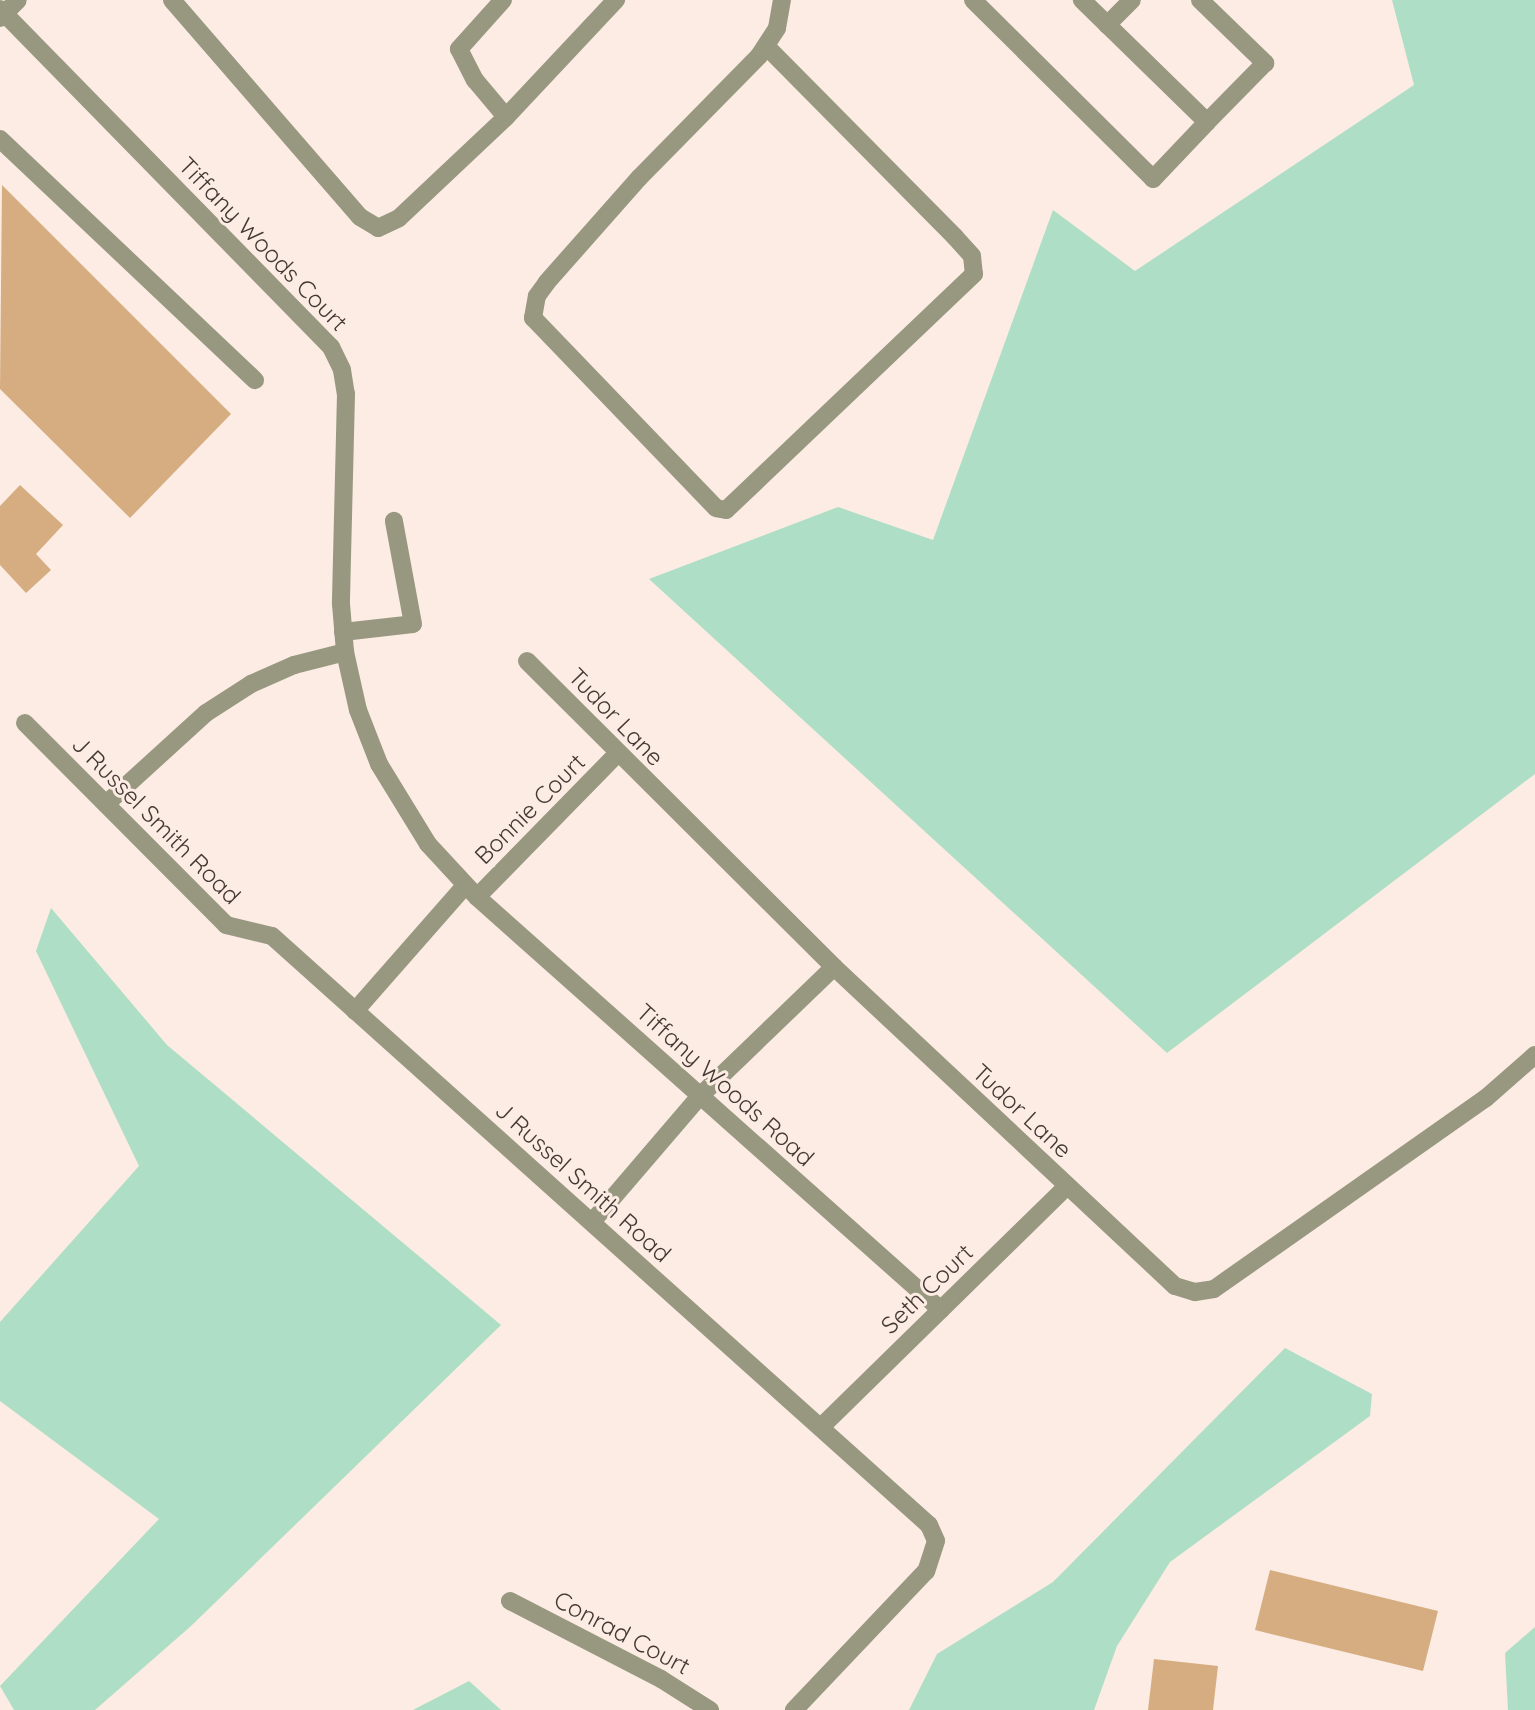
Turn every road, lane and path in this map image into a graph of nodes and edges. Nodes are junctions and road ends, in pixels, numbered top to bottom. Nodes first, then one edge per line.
1 (18, 0) edge
2 (172, 0) edge
3 (503, 0) edge
4 (616, 0) edge
5 (782, 0) edge
6 (972, 0) edge
7 (1082, 0) edge
8 (1132, 0) edge
9 (1200, 0) edge
10 (1, 13) edge
11 (1107, 24) junction
12 (766, 46) junction
13 (506, 117) junction
14 (1207, 122) junction
15 (0, 139) edge
16 (255, 380) dead end
17 (394, 521) dead end
18 (343, 632) junction
19 (345, 652) junction
20 (527, 661) dead end
21 (25, 723) dead end
22 (617, 754) junction
23 (106, 804) junction
24 (471, 891) junction
25 (834, 967) junction
26 (355, 1011) junction
27 (1535, 1055) edge
28 (700, 1096) junction
29 (1067, 1186) junction
30 (592, 1222) junction
31 (941, 1310) junction
32 (821, 1427) junction
33 (510, 1601) dead end
34 (710, 1710) edge
35 (794, 1710) edge

1 - 10 street
2 - 13 street
3 - 13 street
4 - 13 street
5 - 12 street
6 - 14 street
7 - 11 street
8 - 11 street
9 - 14 street
10 - 18 street, Tiffany Woods Court
11 - 14 street
12 - 12 street
15 - 16 street
17 - 18 street
18 - 19 street, Tiffany Woods Court
19 - 23 street
19 - 24 street, Tiffany Woods Road
20 - 22 street, Tudor Lane
21 - 23 street, J Russel Smith Road
22 - 24 street, Bonnie Court
22 - 25 street, Tudor Lane
23 - 26 street, J Russel Smith Road
24 - 26 street, Bonnie Court
24 - 28 street, Tiffany Woods Road
25 - 28 street
25 - 29 street, Tudor Lane
26 - 30 street, J Russel Smith Road
27 - 29 street, Tudor Lane
28 - 30 street
28 - 31 street, Tiffany Woods Road
29 - 31 street, Seth Court
30 - 32 street, J Russel Smith Road
31 - 32 street, Seth Court
32 - 35 street, J Russel Smith Road
33 - 34 street, Conrad Court

